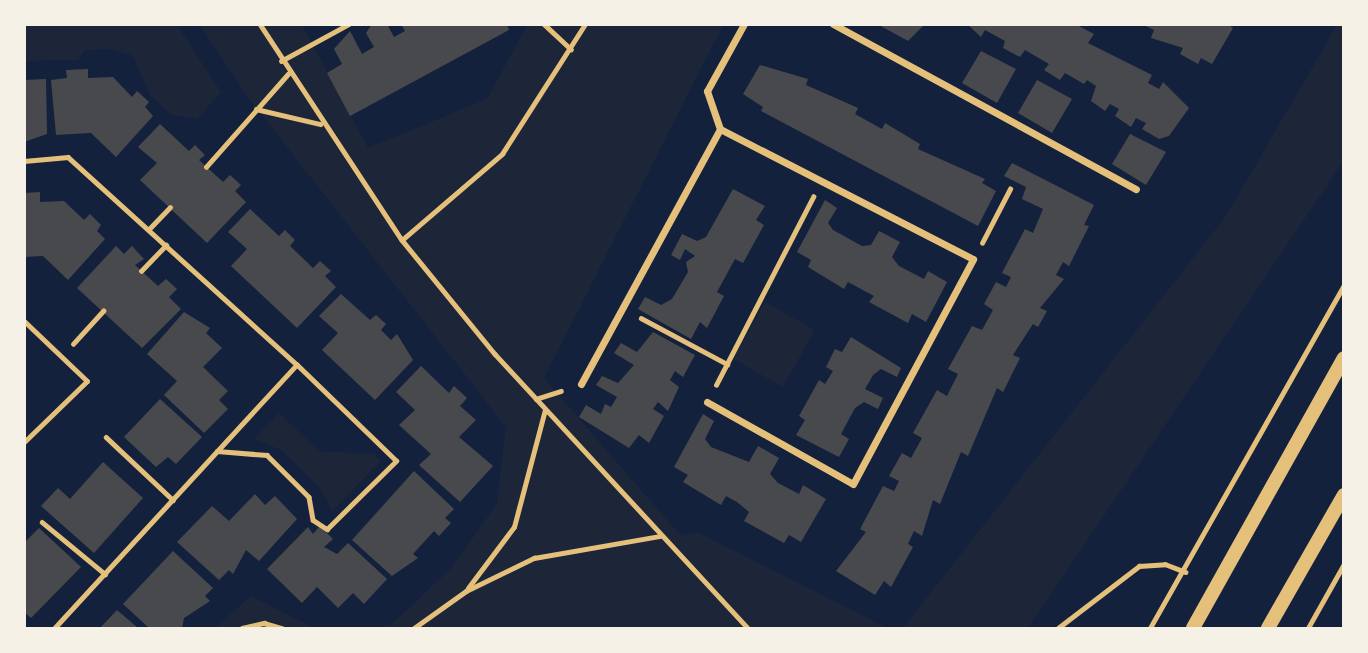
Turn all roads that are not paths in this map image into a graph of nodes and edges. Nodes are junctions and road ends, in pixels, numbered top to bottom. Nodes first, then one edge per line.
1 (744, 24) edge
2 (832, 24) edge
3 (720, 129) junction
4 (1136, 189) dead end
5 (24, 321) edge
6 (1343, 358) edge
7 (581, 384) road end
8 (707, 402) road end
9 (24, 442) edge
10 (1343, 495) edge
11 (1193, 628) edge
12 (1268, 628) edge

1 - 3 street
2 - 4 street
3 - 7 street
3 - 8 street
5 - 9 lane
6 - 11 main road
10 - 12 main road

